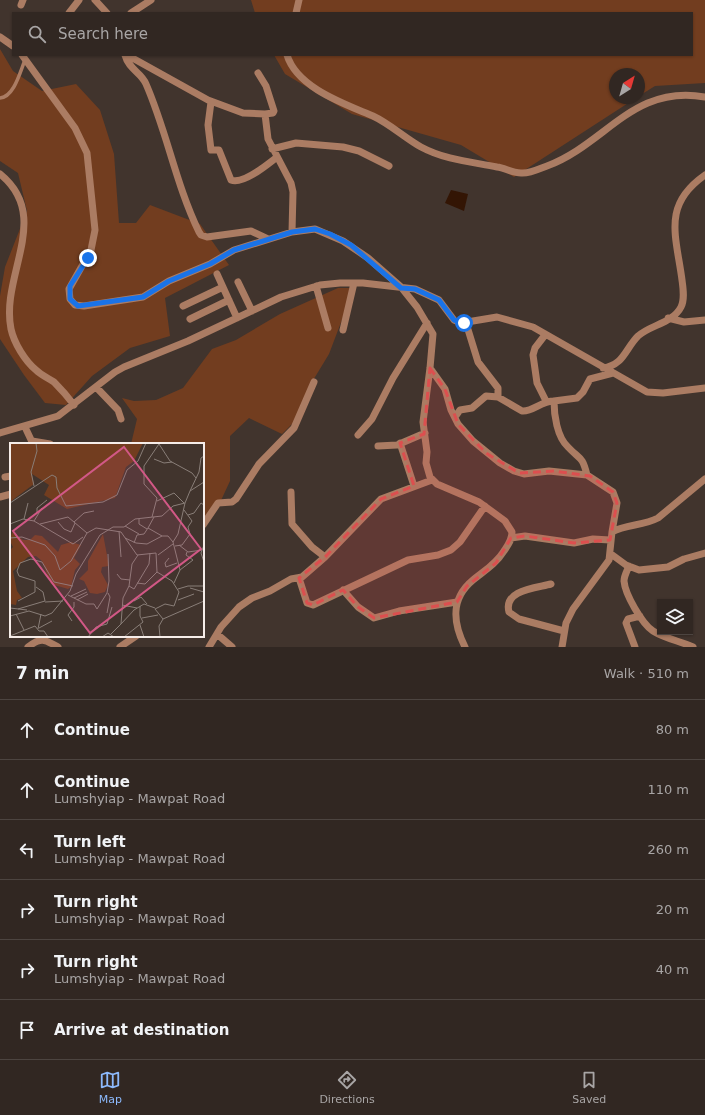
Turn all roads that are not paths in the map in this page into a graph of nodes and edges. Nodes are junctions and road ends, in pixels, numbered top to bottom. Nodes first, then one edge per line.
1 (79, 0) edge
2 (95, 0) edge
3 (135, 0) edge
4 (151, 0) edge
5 (299, 0) edge
6 (140, 7) junction
7 (70, 12) edge
8 (106, 12) edge
9 (132, 12) edge
10 (296, 12) edge
11 (0, 37) edge
12 (12, 45) edge
13 (126, 56) edge
14 (128, 56) edge
15 (288, 56) edge
16 (24, 57) edge
17 (258, 73) dead end
18 (705, 97) edge
19 (0, 98) edge
20 (211, 102) junction
21 (265, 114) junction
22 (272, 149) junction
23 (277, 157) junction
24 (389, 166) dead end
25 (0, 174) edge
26 (705, 176) edge
27 (292, 232) junction
28 (268, 239) junction
29 (217, 274) dead end
30 (238, 282) dead end
31 (354, 283) junction
32 (316, 286) junction
33 (223, 287) junction
34 (401, 288) junction
35 (229, 300) junction
36 (183, 306) dead end
37 (252, 311) junction
38 (237, 318) junction
39 (668, 318) junction
40 (190, 319) dead end
41 (705, 320) edge
42 (427, 323) junction
43 (466, 323) junction
44 (328, 328) dead end
45 (343, 330) dead end
46 (545, 335) junction
47 (430, 368) junction
48 (603, 368) junction
49 (613, 373) junction
50 (314, 382) dead end
51 (96, 387) junction
52 (705, 388) edge
53 (498, 397) junction
54 (546, 401) junction
55 (554, 401) junction
56 (74, 405) junction
57 (455, 417) junction
58 (121, 419) dead end
59 (26, 426) junction
60 (0, 433) edge
61 (425, 433) junction
62 (358, 435) dead end
63 (33, 442) edge
64 (400, 443) junction
65 (378, 446) dead end
66 (587, 475) junction
67 (705, 479) edge
68 (432, 480) junction
69 (414, 486) junction
70 (291, 492) dead end
71 (10, 494) edge
72 (0, 497) edge
73 (485, 506) junction
74 (204, 524) edge
75 (611, 536) junction
76 (511, 538) junction
77 (705, 553) edge
78 (611, 554) junction
79 (325, 557) junction
80 (629, 566) junction
81 (299, 578) junction
82 (551, 584) dead end
83 (343, 590) junction
84 (457, 602) junction
85 (640, 616) junction
86 (564, 631) junction
87 (217, 634) junction
88 (135, 637) edge
89 (28, 647) edge
90 (58, 647) edge
91 (120, 647) edge
92 (209, 647) edge
93 (232, 647) edge
94 (465, 647) edge
95 (562, 647) edge
96 (635, 647) edge
97 (693, 647) edge

1 - 7 street
2 - 8 street
3 - 6 street
4 - 6 street
5 - 10 street
6 - 9 street
11 - 12 street
13 - 28 street
14 - 20 street
15 - 18 street
16 - 19 lane
16 - 28 street
17 - 21 street
20 - 21 street
20 - 23 street
21 - 22 street
22 - 23 street
22 - 24 street
23 - 27 street
25 - 56 street
26 - 39 street
27 - 28 street
27 - 34 street
29 - 33 street
30 - 37 street
31 - 32 street
31 - 34 street
31 - 45 street
32 - 37 street
32 - 44 street
33 - 35 street
33 - 36 street
34 - 42 street
34 - 43 street
35 - 38 street
35 - 40 street
37 - 38 street
38 - 51 street
39 - 41 street
39 - 48 street
42 - 47 street
42 - 62 street
43 - 46 street
43 - 53 street
46 - 48 street
46 - 54 street
47 - 57 street
47 - 61 street
48 - 49 street
49 - 52 street
49 - 55 street
50 - 74 street
51 - 56 street
51 - 58 street
53 - 54 street
53 - 57 street
54 - 55 street
55 - 66 street
56 - 59 street
57 - 66 street
59 - 60 street
59 - 63 street
61 - 64 street
61 - 68 street
64 - 65 street
64 - 69 street
66 - 75 street
67 - 75 street
68 - 69 street
68 - 73 street
69 - 79 street
70 - 79 street
71 - 72 street
73 - 76 street
73 - 83 street
75 - 76 street
75 - 78 street
76 - 84 street
77 - 80 street
78 - 80 street
78 - 86 street
79 - 81 street
80 - 85 street
81 - 83 street
81 - 87 street
82 - 86 street
83 - 84 street
84 - 94 street
85 - 96 street
85 - 97 street
86 - 95 street
87 - 92 street
87 - 93 street
88 - 91 street
89 - 90 street

